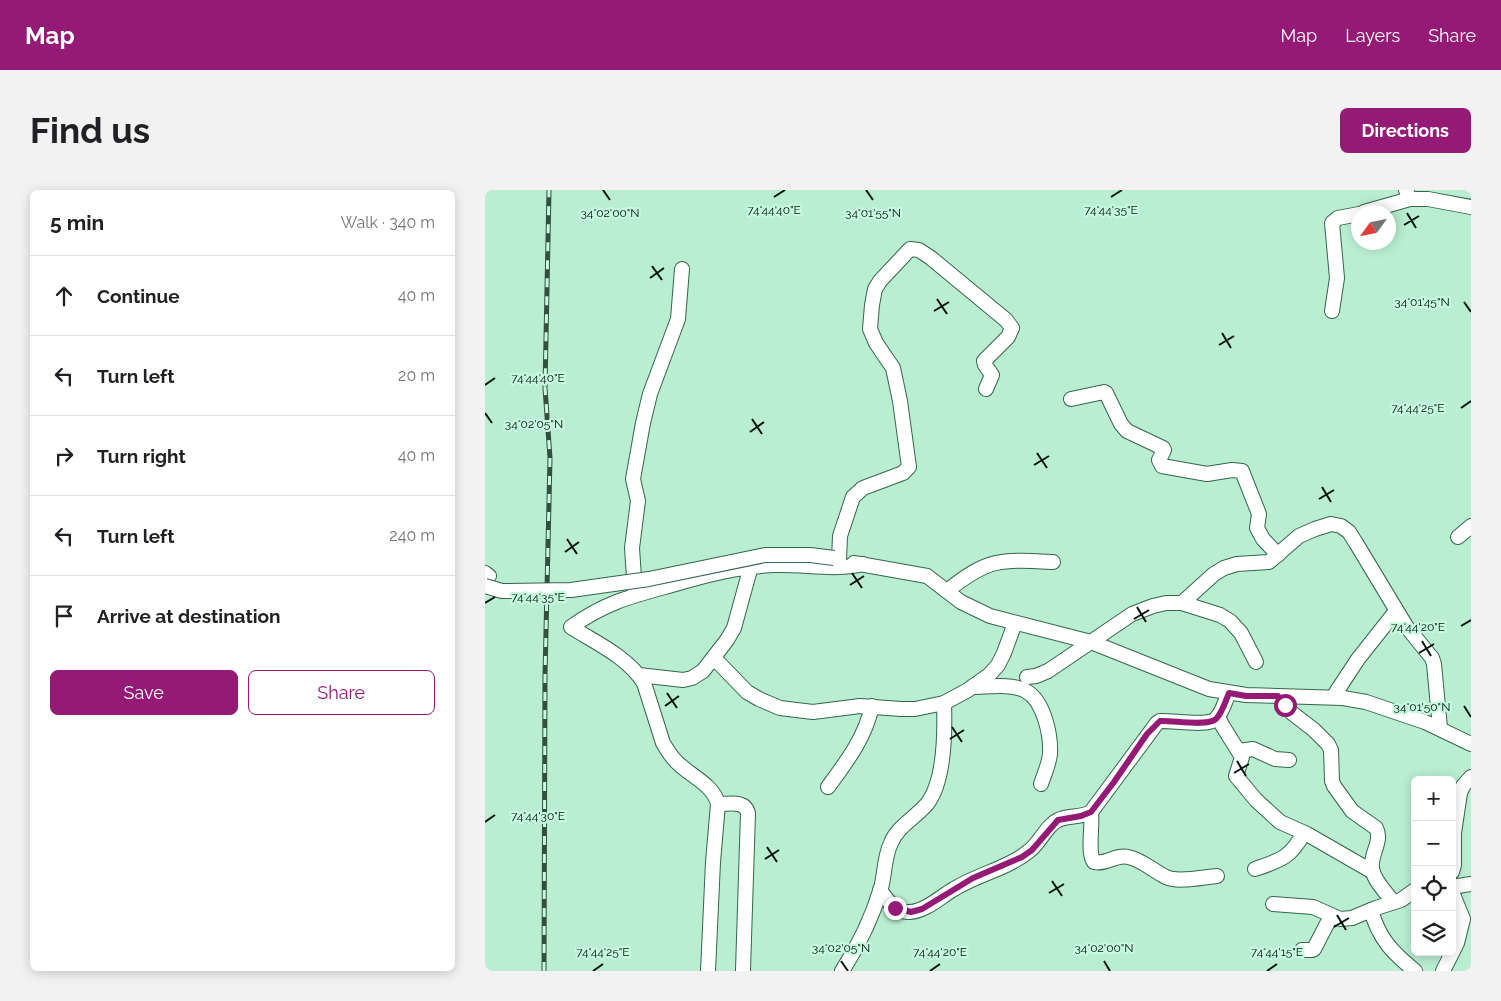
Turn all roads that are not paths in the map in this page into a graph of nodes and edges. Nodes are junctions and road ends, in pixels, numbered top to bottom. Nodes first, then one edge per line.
1 (1408, 195) edge
2 (1382, 205) edge
3 (1471, 207) edge
4 (1351, 216) edge
5 (682, 269) dead end
6 (1332, 311) dead end
7 (986, 389) dead end
8 (1071, 399) dead end
9 (1471, 526) edge
10 (1458, 537) dead end
11 (1277, 555) junction
12 (836, 559) junction
13 (1053, 562) dead end
14 (863, 564) junction
15 (751, 566) junction
16 (486, 578) edge
17 (947, 591) junction
18 (636, 595) junction
19 (1182, 603) junction
20 (1396, 611) junction
21 (1015, 623) junction
22 (1091, 642) junction
23 (713, 658) junction
24 (1256, 662) dead end
25 (639, 675) junction
26 (1027, 677) dead end
27 (972, 687) junction
28 (1229, 693) junction
29 (1278, 696) junction
30 (1333, 697) junction
31 (945, 703) junction
32 (872, 706) junction
33 (1218, 716) junction
34 (1439, 728) junction
35 (1471, 744) edge
36 (1239, 751) junction
37 (1289, 760) dead end
38 (1471, 777) edge
39 (1041, 784) dead end
40 (829, 787) dead end
41 (719, 804) junction
42 (1091, 812) junction
43 (1304, 833) junction
44 (1454, 866) edge
45 (1255, 869) dead end
46 (1373, 872) junction
47 (1217, 876) dead end
48 (1471, 884) edge
49 (1456, 886) edge
50 (880, 890) junction
51 (1411, 894) edge
52 (1393, 902) junction
53 (1456, 902) edge
54 (1273, 904) dead end
55 (1371, 910) junction
56 (1331, 916) junction
57 (1302, 950) dead end
58 (743, 970) edge
59 (708, 971) edge
60 (842, 971) edge
61 (1415, 971) edge
62 (1443, 971) edge

1 - 2 street
1 - 3 street
4 - 6 street
5 - 18 street
7 - 12 street
8 - 11 street
9 - 10 street
11 - 19 street
11 - 20 street
12 - 14 street
12 - 16 street, bridge
13 - 17 street
14 - 15 street
14 - 17 street
15 - 18 street
15 - 23 street
17 - 21 street
18 - 25 street
19 - 22 street
19 - 24 street
20 - 30 street
20 - 34 street
21 - 22 street
21 - 27 street
22 - 26 street
22 - 28 street
23 - 25 street
23 - 32 street
25 - 41 street
27 - 31 street
27 - 39 street
28 - 29 street
28 - 33 street
29 - 30 street
29 - 46 street
30 - 34 street
31 - 32 street
31 - 50 street
32 - 40 street
33 - 36 street
33 - 42 street
34 - 35 street
36 - 37 street
36 - 43 street
38 - 44 street
41 - 58 street
41 - 59 street
42 - 47 street
42 - 50 street
43 - 45 street
43 - 46 street
46 - 52 street
48 - 49 street
50 - 60 street
51 - 52 street
52 - 55 street
53 - 62 street
54 - 56 street
55 - 56 street
55 - 61 street
56 - 57 street

